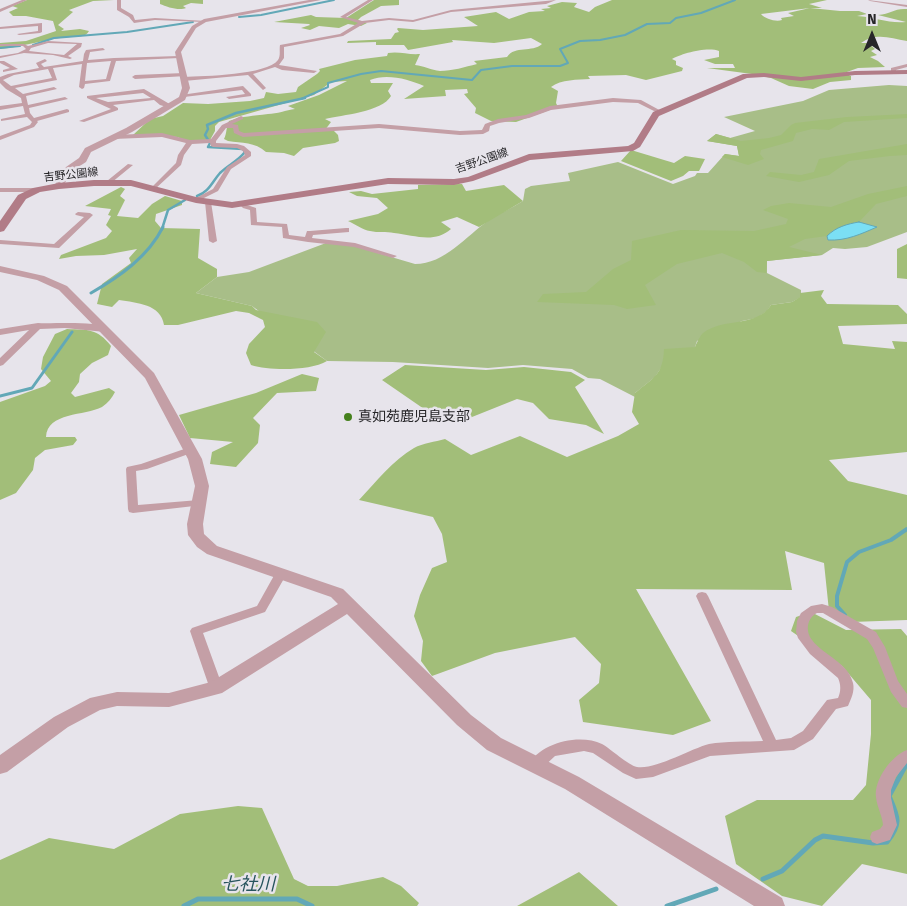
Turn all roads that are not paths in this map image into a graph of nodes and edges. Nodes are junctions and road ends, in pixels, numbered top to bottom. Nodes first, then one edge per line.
1 (25, 0) edge
2 (119, 0) edge
3 (318, 0) edge
4 (371, 0) edge
5 (470, 0) edge
6 (492, 0) edge
7 (512, 0) edge
8 (554, 0) edge
9 (870, 0) edge
10 (899, 0) edge
11 (892, 3) junction
12 (516, 6) junction
13 (907, 6) edge
14 (0, 11) edge
15 (35, 19) dead end
16 (204, 21) junction
17 (362, 23) junction
18 (40, 24) junction
19 (0, 28) edge
20 (18, 34) dead end
21 (97, 44) dead end
22 (0, 45) edge
23 (79, 46) junction
24 (48, 48) dead end
25 (27, 49) junction
26 (103, 49) dead end
27 (72, 50) junction
28 (12, 55) junction
29 (66, 55) junction
30 (114, 59) junction
31 (1, 60) edge
32 (45, 60) dead end
33 (179, 60) junction
34 (22, 62) dead end
35 (84, 62) junction
36 (72, 64) junction
37 (274, 65) junction
38 (907, 65) edge
39 (50, 67) junction
40 (42, 68) junction
41 (138, 68) dead end
42 (314, 70) dead end
43 (894, 72) junction
44 (907, 72) edge
45 (249, 73) junction
46 (1, 76) edge
47 (26, 77) dead end
48 (135, 77) junction
49 (184, 77) junction
50 (35, 83) junction
51 (132, 86) dead end
52 (263, 88) dead end
53 (54, 89) dead end
54 (11, 90) junction
55 (0, 94) edge
56 (184, 95) junction
57 (21, 96) junction
58 (229, 97) dead end
59 (65, 99) dead end
60 (153, 99) junction
61 (108, 104) junction
62 (25, 105) junction
63 (170, 106) junction
64 (0, 108) edge
65 (67, 111) dead end
66 (660, 112) junction
67 (31, 118) junction
68 (242, 118) dead end
69 (3, 120) dead end
70 (82, 121) dead end
71 (224, 126) junction
72 (114, 137) junction
73 (0, 138) edge
74 (214, 141) junction
75 (190, 142) junction
76 (133, 165) dead end
77 (112, 182) junction
78 (59, 186) junction
79 (154, 188) junction
80 (0, 190) edge
81 (37, 190) junction
82 (196, 200) junction
83 (208, 202) junction
84 (242, 204) junction
85 (78, 214) dead end
86 (0, 229) edge
87 (346, 230) dead end
88 (308, 240) junction
89 (213, 241) dead end
90 (0, 242) edge
91 (392, 256) dead end
92 (1, 271) edge
93 (38, 326) junction
94 (105, 329) junction
95 (0, 332) edge
96 (0, 363) edge
97 (190, 450) junction
98 (199, 502) junction
99 (280, 575) junction
100 (702, 596) dead end
101 (349, 605) junction
102 (216, 688) junction
103 (907, 703) edge
104 (772, 746) junction
105 (907, 756) edge
106 (0, 766) edge
107 (534, 766) junction
108 (877, 837) dead end
109 (774, 906) edge

1 - 14 street
2 - 16 street
3 - 16 street
4 - 17 street
5 - 6 street
7 - 12 street
8 - 12 street
9 - 11 street
10 - 11 street
11 - 13 street
12 - 17 street
15 - 18 street
16 - 33 street
17 - 37 street
18 - 19 street
18 - 20 street
21 - 23 street
22 - 25 street
23 - 25 street
23 - 27 street
24 - 27 street
25 - 28 street
25 - 29 street
26 - 35 street
27 - 29 street
28 - 31 street
28 - 34 street
29 - 36 street
30 - 33 street
30 - 35 street
30 - 35 street
31 - 46 street
32 - 40 street
33 - 49 street
35 - 36 street
36 - 39 street
37 - 42 street
37 - 45 street
38 - 43 street
39 - 40 street
39 - 50 street
40 - 46 street
41 - 48 street
43 - 44 main road
43 - 66 main road
45 - 49 street
45 - 52 street
46 - 54 street
47 - 50 street
48 - 49 street
48 - 51 street
49 - 56 street
50 - 54 street
53 - 57 street
54 - 55 street
54 - 57 street
56 - 58 street
56 - 63 street
57 - 62 street
59 - 62 street
60 - 61 street
60 - 61 street
60 - 63 street
61 - 70 street
62 - 64 street
62 - 67 street
63 - 72 street
65 - 67 street
66 - 71 street
66 - 84 main road, 吉野公園線
67 - 69 street
67 - 73 street
68 - 71 street
71 - 74 street
72 - 75 street
72 - 78 street
74 - 75 street
74 - 82 street
75 - 79 street
76 - 77 street
77 - 78 main road, 吉野公園線
77 - 79 main road, 吉野公園線
78 - 81 main road, 吉野公園線
79 - 82 main road, 吉野公園線
80 - 81 street
81 - 86 main road, 吉野公園線
82 - 83 main road, 吉野公園線
83 - 84 main road, 吉野公園線
83 - 89 street
84 - 88 street
85 - 90 street
87 - 88 street
88 - 91 street
92 - 94 street
93 - 94 street
93 - 95 street
93 - 96 street
94 - 97 street
97 - 98 street
97 - 98 street
98 - 99 street
99 - 101 street
99 - 102 street
100 - 104 street
101 - 102 street
101 - 107 street
102 - 106 street
103 - 104 street
104 - 107 street
105 - 108 street
107 - 109 street

